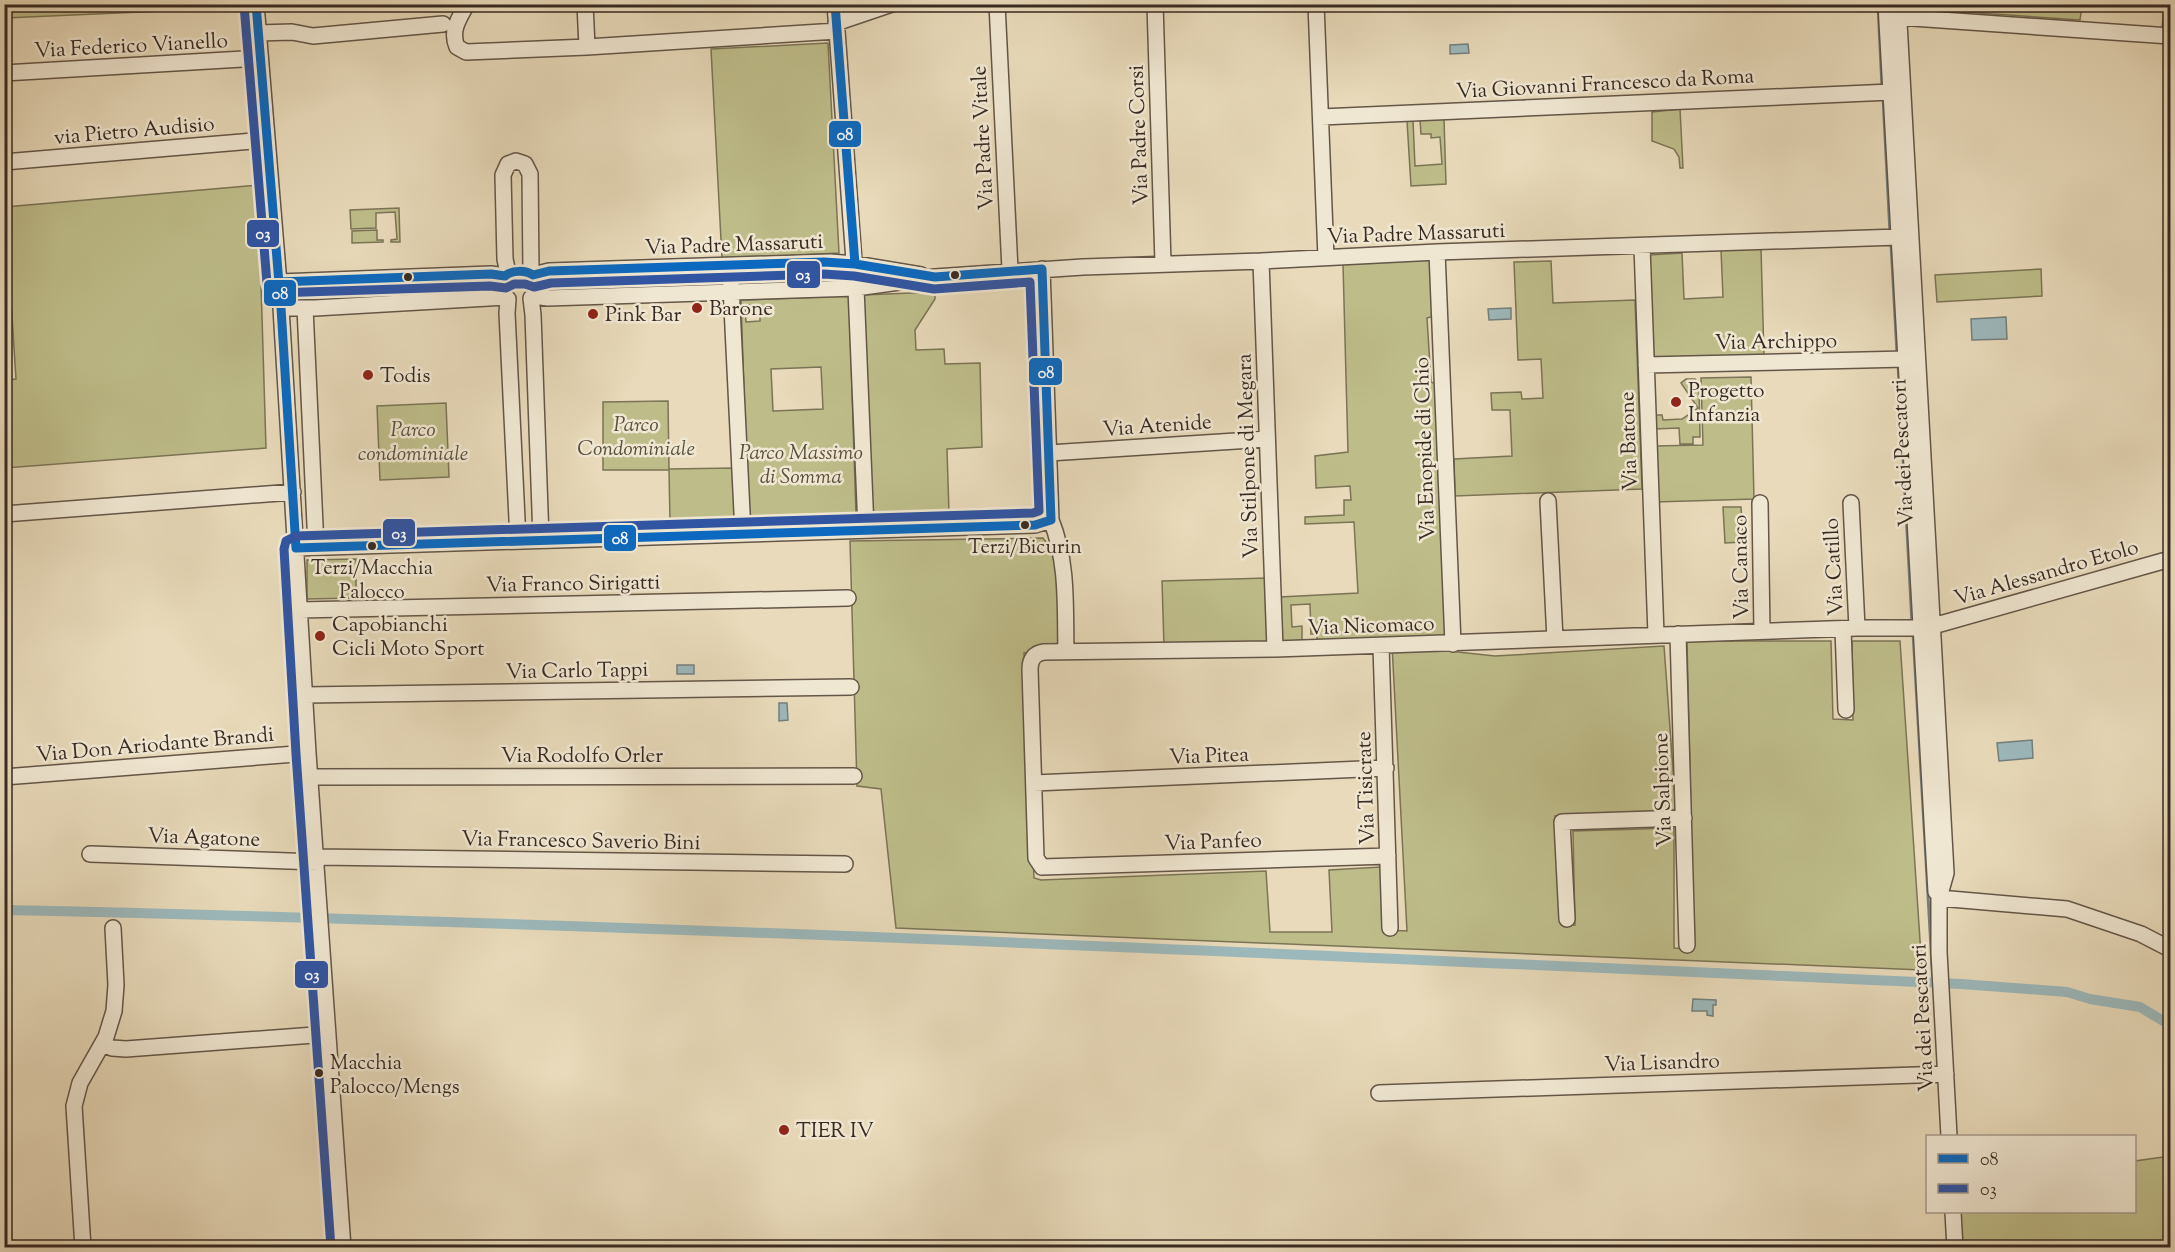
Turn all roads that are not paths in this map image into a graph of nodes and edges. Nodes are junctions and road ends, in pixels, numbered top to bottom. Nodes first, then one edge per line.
1 (256, 4) edge
2 (467, 4) edge
3 (585, 4) edge
4 (835, 4) edge
5 (892, 4) edge
6 (997, 4) edge
7 (1155, 4) edge
8 (1316, 4) edge
9 (1886, 4) edge
10 (1898, 10) edge
11 (443, 24) dead end
12 (836, 27) junction
13 (258, 33) junction
14 (2170, 36) edge
15 (587, 47) junction
16 (260, 58) junction
17 (4, 73) edge
18 (1882, 92) junction
19 (1321, 117) junction
20 (266, 140) junction
21 (4, 162) edge
22 (1893, 237) junction
23 (1642, 246) junction
24 (1437, 252) junction
25 (1326, 258) junction
26 (1261, 261) junction
27 (1163, 263) junction
28 (855, 264) junction
29 (730, 266) junction
30 (1042, 269) junction
31 (1010, 270) junction
32 (519, 273) junction
33 (935, 277) junction
34 (310, 281) junction
35 (279, 282) junction
36 (856, 288) junction
37 (731, 292) junction
38 (519, 297) junction
39 (281, 308) junction
40 (308, 308) junction
41 (1900, 359) junction
42 (1646, 365) junction
43 (1267, 439) junction
44 (1049, 453) junction
45 (293, 492) junction
46 (1548, 501) dead end
47 (1760, 503) dead end
48 (1851, 503) dead end
49 (4, 514) edge
50 (1051, 520) junction
51 (866, 529) junction
52 (742, 533) junction
53 (541, 539) junction
54 (518, 540) junction
55 (316, 547) junction
56 (296, 548) junction
57 (2170, 559) edge
58 (848, 598) dead end
59 (299, 610) junction
60 (1850, 628) junction
61 (1919, 628) junction
62 (1762, 631) junction
63 (1678, 634) junction
64 (1656, 635) junction
65 (1555, 639) junction
66 (1453, 644) junction
67 (1382, 646) junction
68 (1275, 649) junction
69 (1066, 652) junction
70 (850, 687) dead end
71 (305, 695) junction
72 (1846, 710) dead end
73 (308, 753) junction
74 (1386, 768) junction
75 (854, 776) dead end
76 (4, 777) edge
77 (310, 777) junction
78 (1034, 783) junction
79 (1684, 818) junction
80 (90, 854) dead end
81 (1388, 856) junction
82 (317, 860) junction
83 (845, 864) dead end
84 (1040, 866) joint
85 (1939, 898) junction
86 (1568, 919) dead end
87 (113, 927) dead end
88 (1390, 928) dead end
89 (2141, 934) junction
90 (1687, 945) dead end
91 (2170, 949) edge
92 (2170, 954) edge
93 (328, 1034) junction
94 (102, 1044) junction
95 (1946, 1074) junction
96 (1379, 1093) dead end
97 (1949, 1135) edge
98 (1953, 1213) edge
99 (83, 1248) edge
100 (343, 1248) edge
101 (1955, 1248) edge

1 - 13 street
2 - 15 street
3 - 15 street
4 - 12 street
5 - 12 street
6 - 31 street, Via Padre Vitale
7 - 27 street, Via Padre Corsi
8 - 19 street
9 - 18 street, Via dei Pescatori
10 - 14 street
10 - 61 street, Via dei Pescatori
11 - 13 street
12 - 15 street
12 - 28 street
13 - 16 street
16 - 17 street, Via Federico Vianello
16 - 20 street
18 - 19 street, Via Giovanni Francesco da Roma
18 - 22 street, Via dei Pescatori
19 - 25 street
20 - 21 street, via Pietro Audisio
20 - 35 street
22 - 23 street, Via Padre Massaruti
22 - 41 street, Via dei Pescatori
23 - 24 street, Via Padre Massaruti
23 - 42 street, Via Batone
24 - 25 street, Via Padre Massaruti
24 - 66 street, Via Enopide di Chio
25 - 26 street, Via Padre Massaruti
26 - 27 street, Via Padre Massaruti
26 - 43 street, Via Stilpone di Megara
27 - 30 street, Via Padre Massaruti
28 - 29 street, Via Padre Massaruti
28 - 33 street, Via Padre Massaruti
28 - 36 street
29 - 32 street, Via Padre Massaruti
29 - 37 street
30 - 31 street, Via Padre Massaruti
30 - 44 street
31 - 33 street, Via Padre Massaruti
32 - 32 street
32 - 34 street, Via Padre Massaruti
32 - 38 street
32 - 38 street
33 - 36 street, Via Padre Massaruti
34 - 35 street, Via Padre Massaruti
34 - 40 street
35 - 39 street
36 - 37 street, Via Padre Massaruti
36 - 51 street
37 - 38 street, Via Padre Massaruti
37 - 52 street
38 - 40 street, Via Padre Massaruti
38 - 53 street
38 - 54 street
39 - 40 street, Via Padre Massaruti
39 - 45 street
40 - 55 street
41 - 42 street, Via Archippo
41 - 61 street, Via dei Pescatori
42 - 64 street, Via Batone
43 - 44 street, Via Atenide
43 - 68 street, Via Stilpone di Megara
44 - 50 street
45 - 49 street
45 - 56 street
46 - 65 street
47 - 62 street, Via Canaco
48 - 60 street, Via Catillo
50 - 51 street
50 - 69 street
51 - 52 street
52 - 53 street
53 - 54 street
54 - 55 street
55 - 56 street
56 - 59 street
57 - 61 street, Via Alessandro Etolo
58 - 59 street, Via Franco Sirigatti
59 - 71 street
60 - 61 street, Via Nicomaco
60 - 62 street, Via Nicomaco
60 - 72 street, Via Catillo
61 - 85 street, Via dei Pescatori
62 - 63 street, Via Nicomaco
63 - 64 street, Via Nicomaco
63 - 79 street, Via Salpione
64 - 65 street, Via Nicomaco
65 - 66 street, Via Nicomaco
66 - 67 street, Via Nicomaco
67 - 68 street, Via Nicomaco
67 - 74 street, Via Tisicrate
68 - 69 street, Via Nicomaco
69 - 78 street, Via Nicomaco
70 - 71 street, Via Carlo Tappi
71 - 73 street
73 - 76 street, Via Don Ariodante Brandi
73 - 77 street
74 - 78 street, Via Pitea
74 - 81 street, Via Tisicrate
75 - 77 street, Via Rodolfo Orler
77 - 82 street
78 - 84 street, Via Nicomaco
79 - 86 street
79 - 90 street, Via Salpione
80 - 82 street, Via Agatone
81 - 84 street, Via Panfeo
81 - 88 street, Via Tisicrate
82 - 83 street, Via Francesco Saverio Bini
82 - 93 street
85 - 89 street
85 - 95 street, Via dei Pescatori
87 - 94 street
89 - 91 street
89 - 92 street
93 - 94 street
93 - 100 street
94 - 99 street
95 - 96 street, Via Lisandro
95 - 97 street, Via dei Pescatori
98 - 101 street

